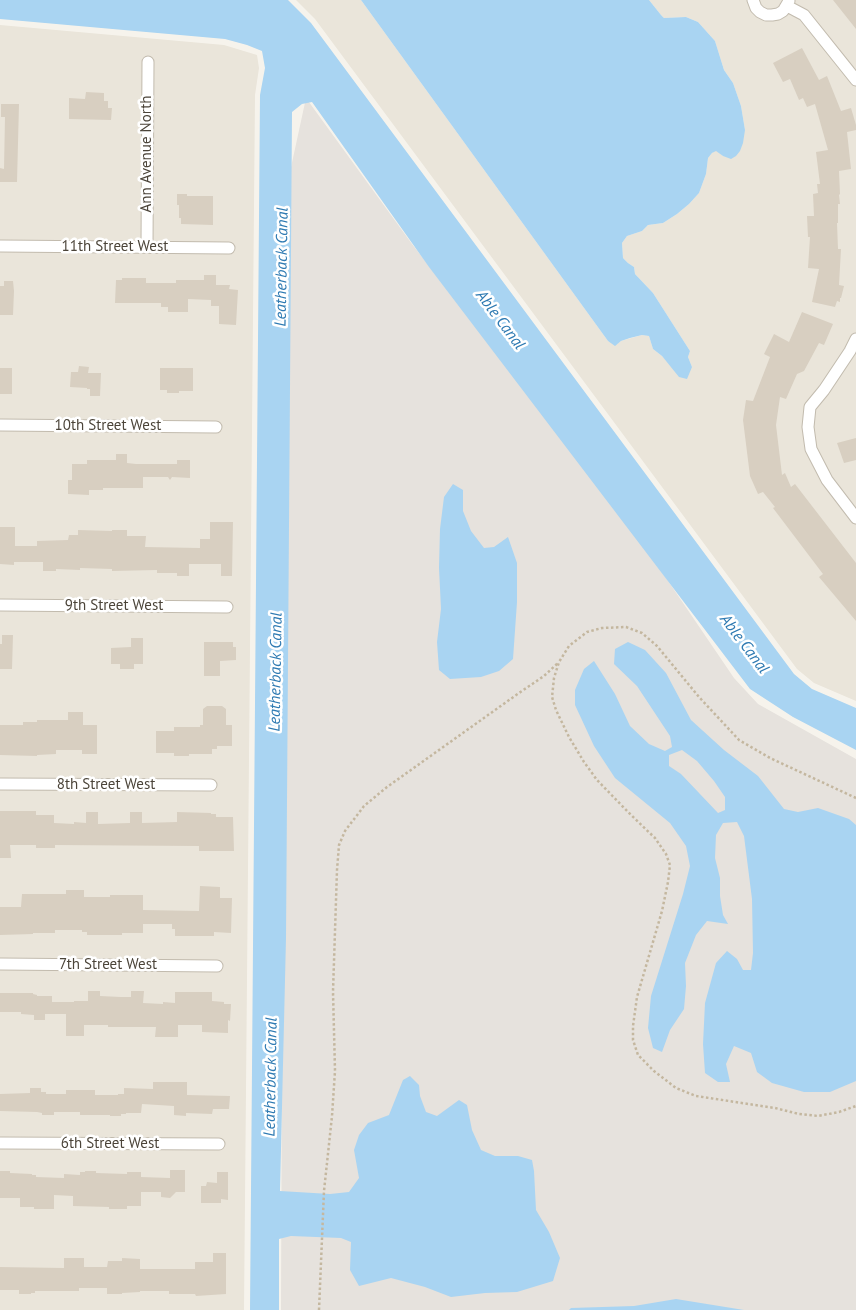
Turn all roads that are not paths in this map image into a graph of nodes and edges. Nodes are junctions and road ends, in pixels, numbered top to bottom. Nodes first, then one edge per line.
1 (753, 0) edge
2 (788, 3) edge
3 (148, 62) dead end
4 (856, 80) edge
5 (0, 246) edge
6 (147, 246) junction
7 (229, 248) dead end
8 (856, 339) edge
9 (0, 425) edge
10 (216, 427) dead end
11 (856, 518) edge
12 (0, 605) edge
13 (227, 607) dead end
14 (0, 784) edge
15 (212, 786) dead end
16 (0, 964) edge
17 (216, 966) dead end
18 (0, 1143) edge
19 (219, 1144) dead end

1 - 2 street
2 - 4 street
3 - 6 street, Ann Avenue North
5 - 6 street, 11th Street West
6 - 7 street, 11th Street West
8 - 11 street
9 - 10 street, 10th Street West
12 - 13 street, 9th Street West
14 - 15 street, 8th Street West
16 - 17 street, 7th Street West
18 - 19 street, 6th Street West

